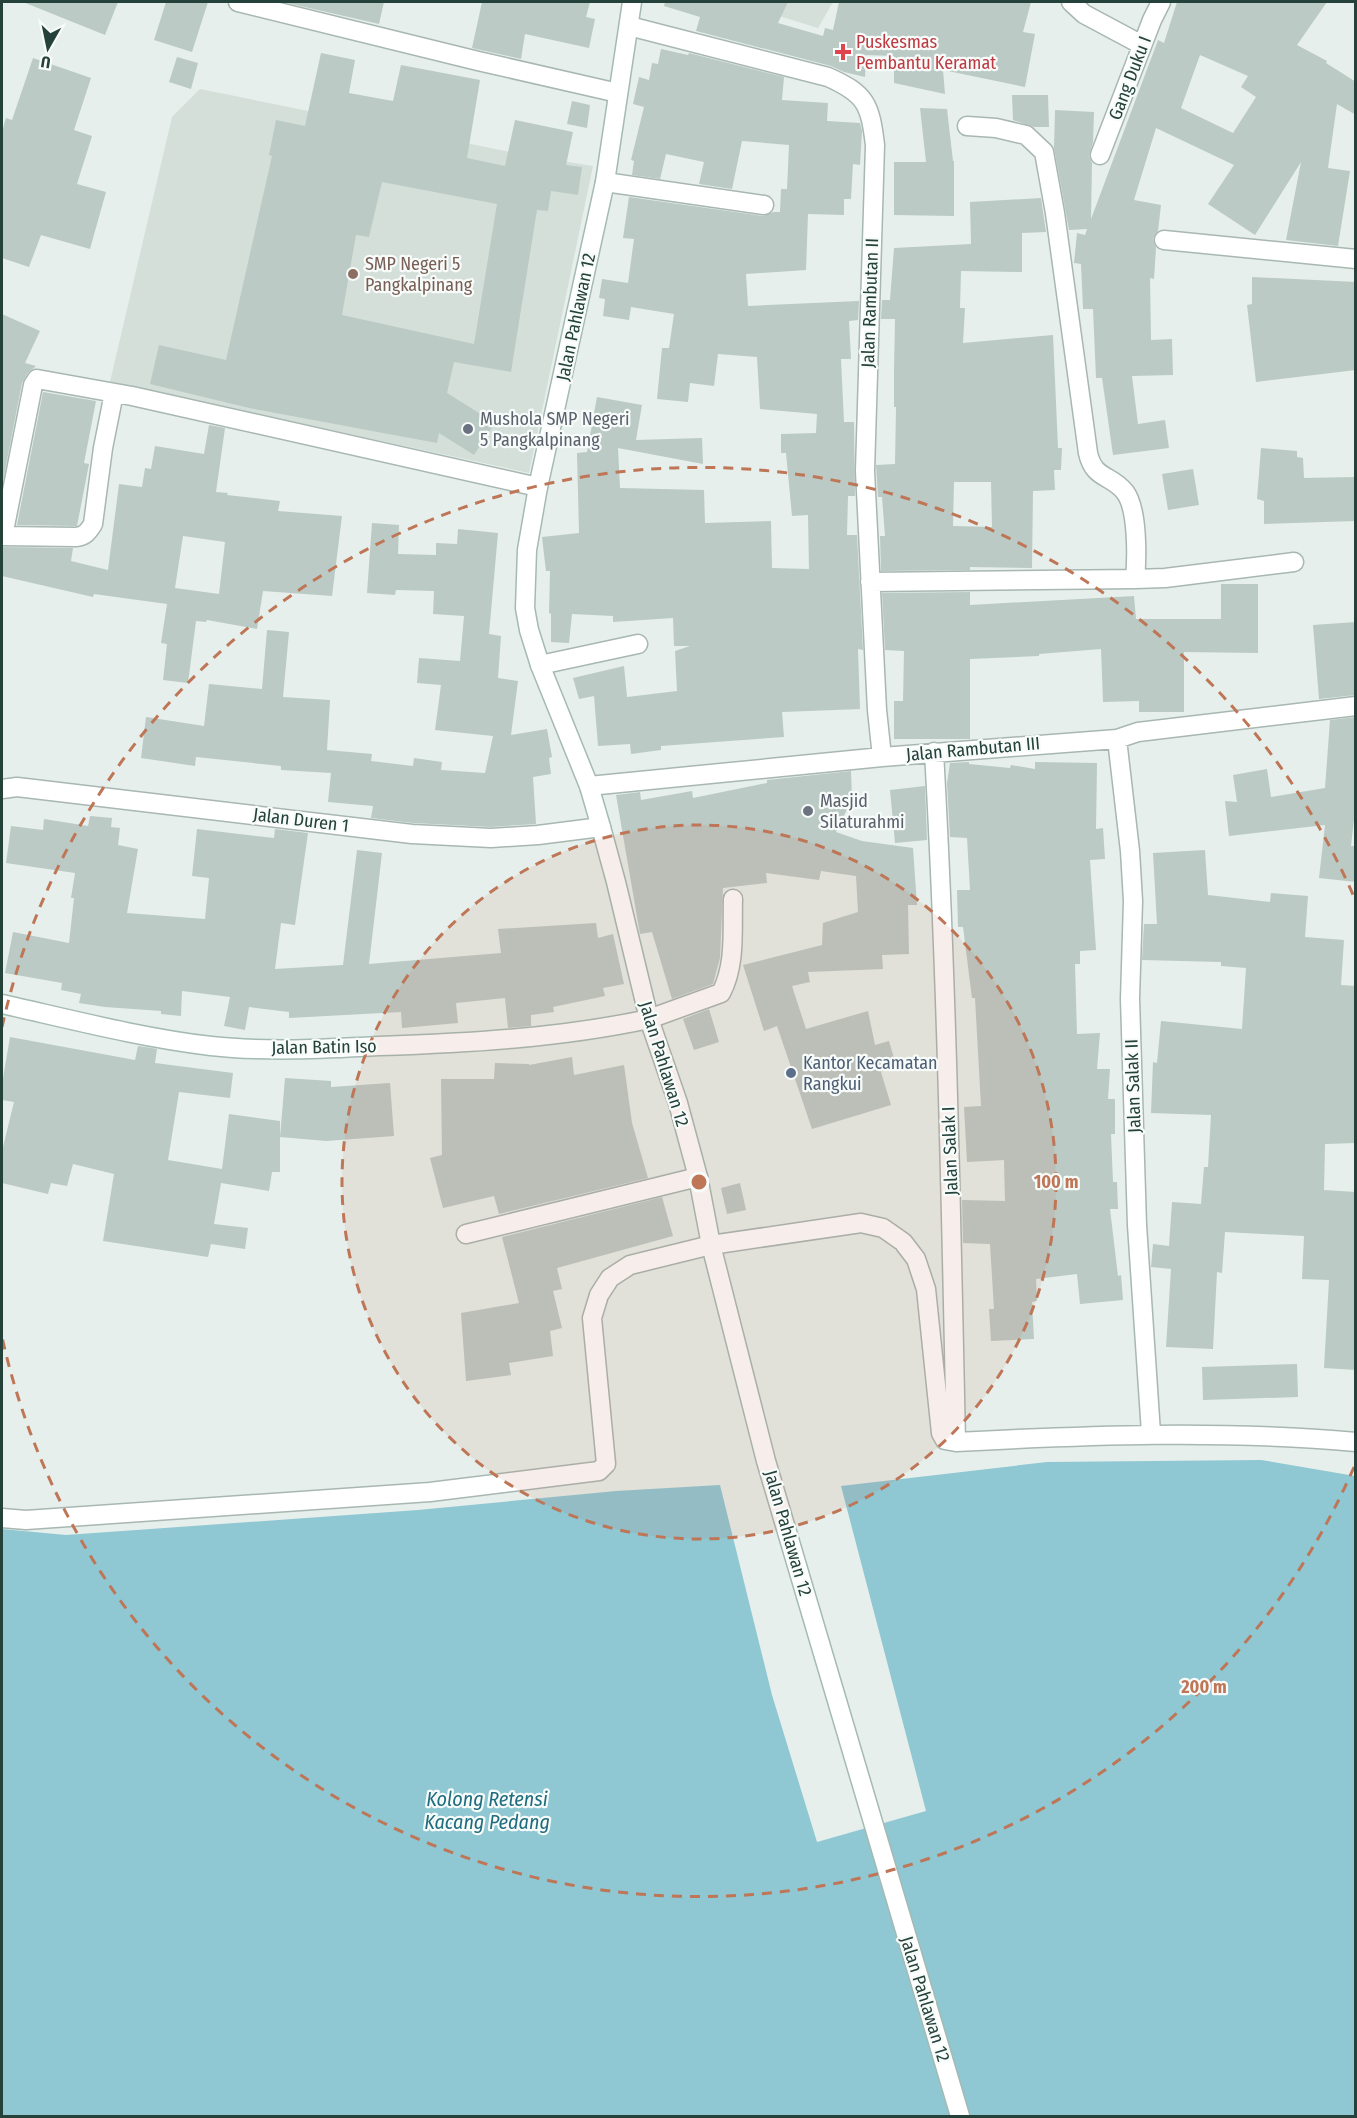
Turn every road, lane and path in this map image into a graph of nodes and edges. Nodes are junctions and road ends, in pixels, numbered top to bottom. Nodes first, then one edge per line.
1 (238, 2) edge
2 (632, 2) edge
3 (1071, 2) edge
4 (1161, 2) edge
5 (629, 26) junction
6 (1142, 45) junction
7 (618, 93) junction
8 (967, 126) dead end
9 (1100, 155) dead end
10 (604, 182) junction
11 (764, 204) dead end
12 (1164, 240) dead end
13 (1356, 259) edge
14 (114, 393) junction
15 (538, 487) junction
16 (2, 536) edge
17 (1294, 562) dead end
18 (1135, 579) junction
19 (870, 582) junction
20 (638, 644) dead end
21 (540, 665) junction
22 (1356, 706) edge
23 (1117, 739) junction
24 (934, 752) junction
25 (882, 757) junction
26 (589, 786) junction
27 (2, 789) edge
28 (601, 827) junction
29 (733, 899) dead end
30 (2, 1004) edge
31 (649, 1019) junction
32 (698, 1177) junction
33 (466, 1234) dead end
34 (711, 1245) junction
35 (1150, 1433) junction
36 (956, 1442) junction
37 (1356, 1442) edge
38 (2, 1518) edge
39 (960, 2116) edge

1 - 7 street
2 - 5 street, Jalan Pahlawan 12
3 - 6 street
4 - 6 street, Gang Duku I
5 - 7 street, Jalan Pahlawan 12
5 - 19 street, Jalan Rambutan II
6 - 9 street, Gang Duku I
7 - 10 street, Jalan Pahlawan 12
8 - 18 street
10 - 11 street
10 - 15 street, Jalan Pahlawan 12
12 - 13 street
14 - 15 street
14 - 16 street
14 - 16 street
15 - 21 street, Jalan Pahlawan 12
17 - 18 street
18 - 19 street
19 - 25 street, Jalan Rambutan II
20 - 21 street
21 - 26 street, Jalan Pahlawan 12
22 - 23 street, Jalan Rambutan III
23 - 24 street, Jalan Rambutan III
23 - 35 street, Jalan Salak II
24 - 25 street, Jalan Rambutan III
24 - 36 street, Jalan Salak I
25 - 26 street, Jalan Rambutan III
26 - 28 street, Jalan Pahlawan 12
27 - 28 street, Jalan Duren 1
28 - 31 street, Jalan Pahlawan 12
29 - 31 street, Jalan Batin Iso
30 - 31 street, Jalan Batin Iso
31 - 32 street, Jalan Pahlawan 12
32 - 33 street
32 - 34 street, Jalan Pahlawan 12
34 - 36 street
34 - 38 street
34 - 39 street, Jalan Pahlawan 12
35 - 36 street
35 - 37 street

